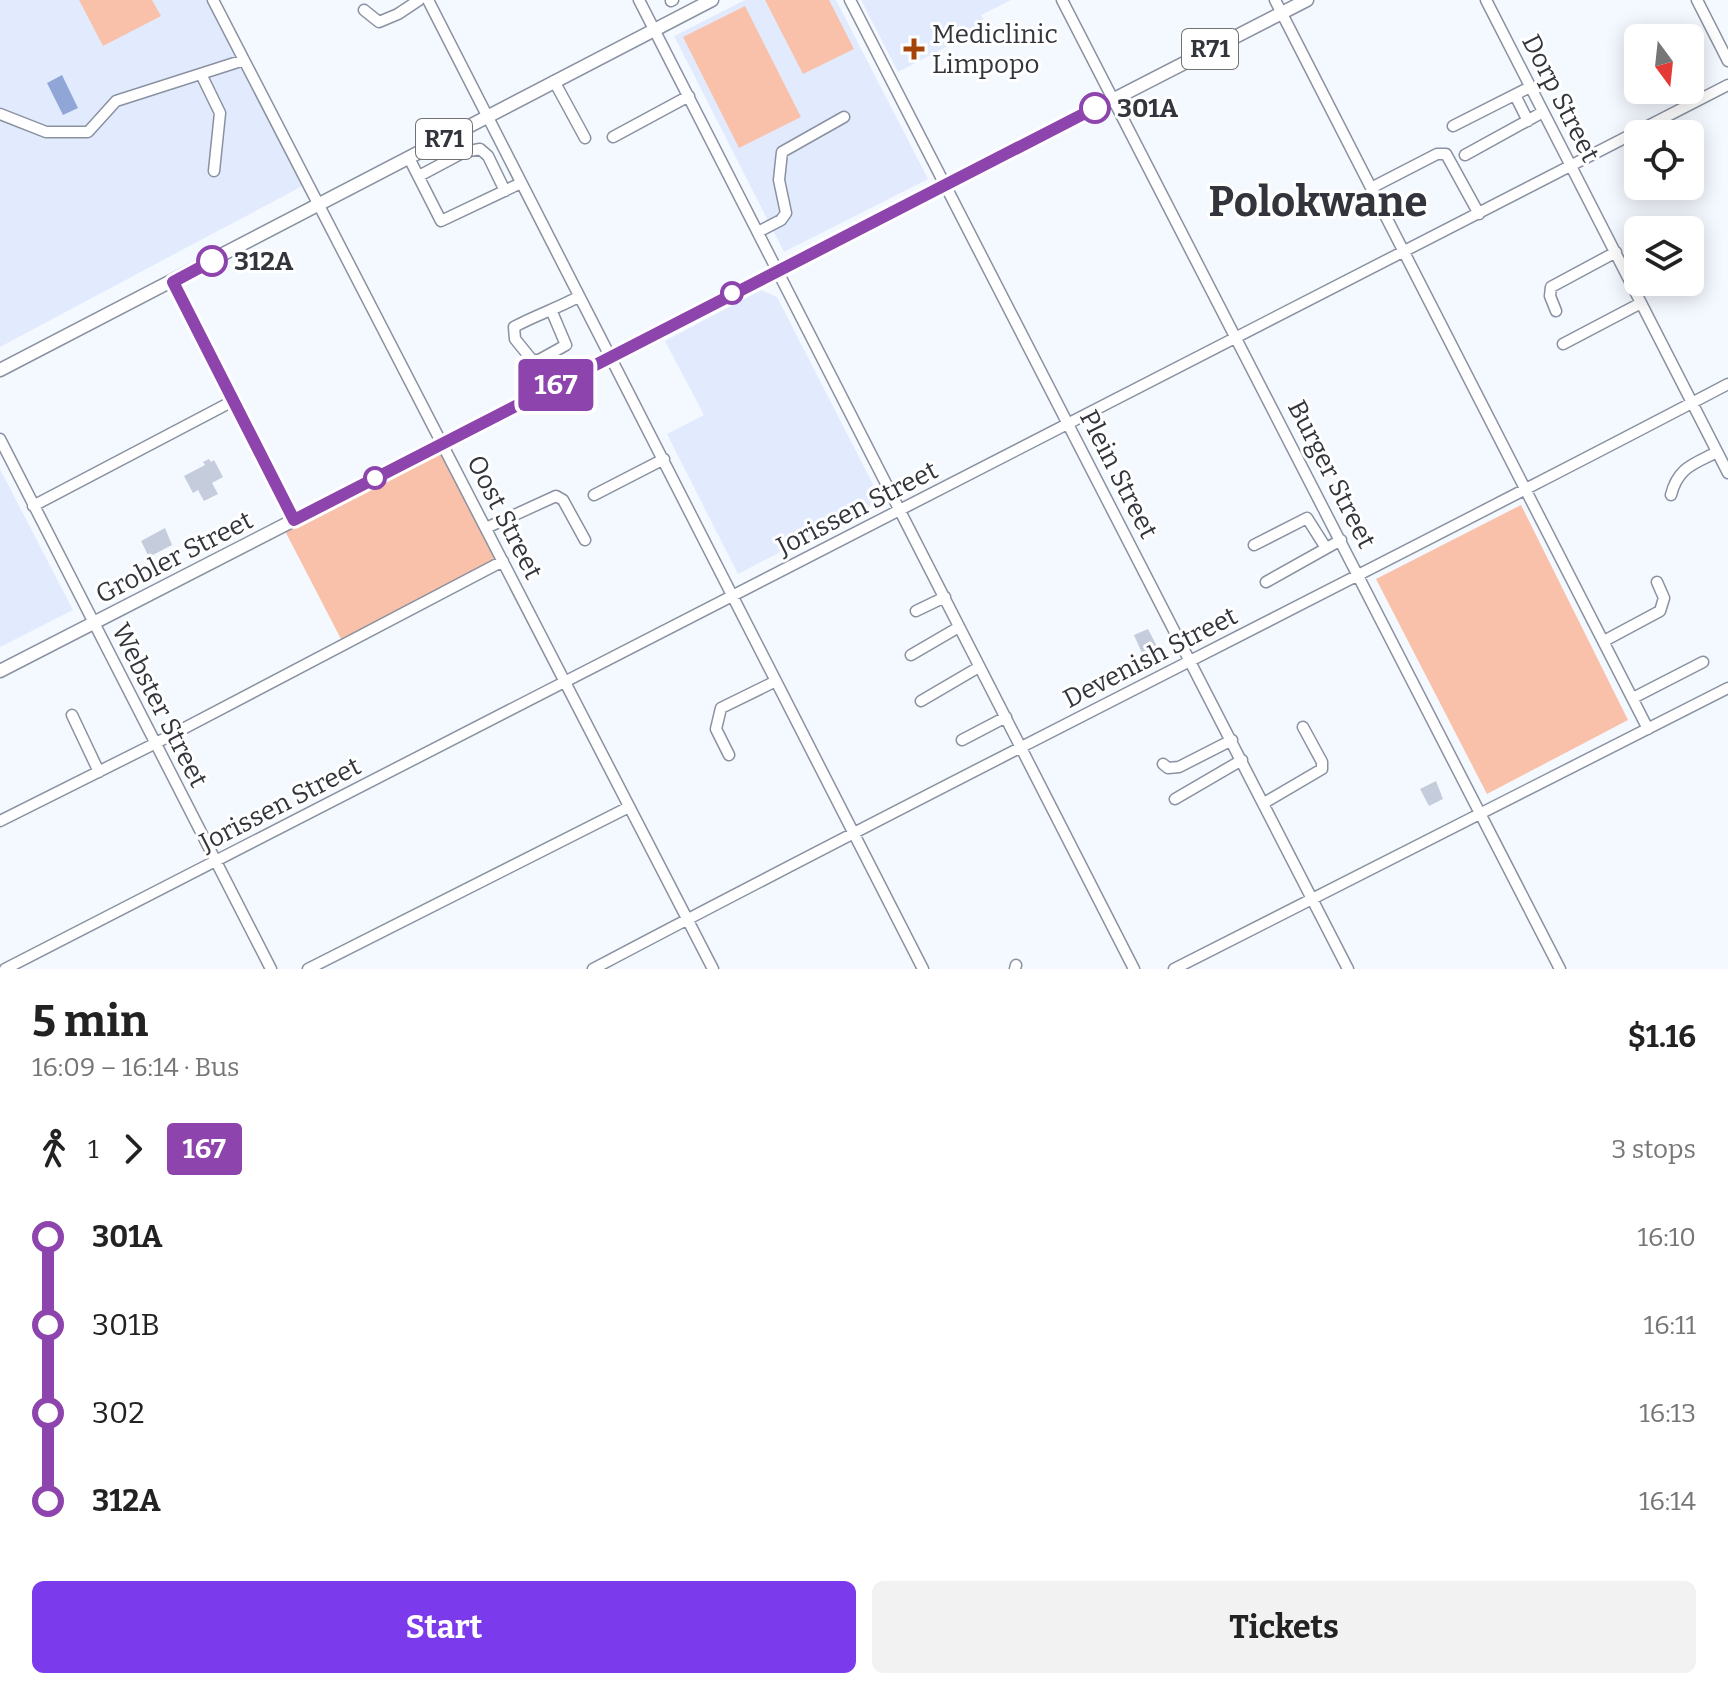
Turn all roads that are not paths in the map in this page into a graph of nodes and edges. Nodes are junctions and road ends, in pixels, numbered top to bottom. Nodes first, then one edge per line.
1 (213, 0) edge
2 (419, 0) edge
3 (428, 0) edge
4 (639, 0) edge
5 (850, 0) edge
6 (1062, 0) edge
7 (1275, 0) edge
8 (1307, 0) edge
9 (1486, 0) edge
10 (1697, 0) edge
11 (707, 1) edge
12 (364, 10) dead end
13 (1282, 13) junction
14 (654, 30) junction
15 (244, 60) junction
16 (1728, 61) edge
17 (201, 74) junction
18 (554, 81) junction
19 (1728, 85) edge
20 (1530, 87) junction
21 (1515, 95) junction
22 (689, 96) junction
23 (1113, 99) junction
24 (1543, 112) junction
25 (0, 114) edge
26 (487, 117) junction
27 (844, 117) dead end
28 (1528, 121) junction
29 (1453, 126) dead end
30 (613, 137) dead end
31 (585, 138) dead end
32 (1465, 155) dead end
33 (409, 158) junction
34 (1571, 167) junction
35 (214, 171) dead end
36 (419, 176) junction
37 (521, 183) junction
38 (946, 185) junction
39 (1371, 188) junction
40 (505, 191) junction
41 (319, 205) junction
42 (1479, 214) junction
43 (758, 232) junction
44 (1403, 252) junction
45 (1616, 252) junction
46 (777, 270) junction
47 (173, 282) junction
48 (578, 297) junction
49 (1641, 303) junction
50 (1556, 311) dead end
51 (552, 312) junction
52 (1238, 338) junction
53 (1563, 344) dead end
54 (612, 356) junction
55 (0, 370) edge
56 (1728, 384) edge
57 (231, 402) junction
58 (1692, 403) junction
59 (1069, 425) junction
60 (0, 439) edge
61 (442, 444) junction
62 (1717, 452) junction
63 (664, 459) junction
64 (1728, 473) edge
65 (1526, 488) junction
66 (594, 495) dead end
67 (1671, 495) dead end
68 (33, 506) junction
69 (901, 510) junction
70 (294, 520) junction
71 (486, 528) junction
72 (585, 540) dead end
73 (1341, 540) junction
74 (1254, 545) dead end
75 (1326, 548) junction
76 (503, 561) junction
77 (1359, 575) junction
78 (1266, 582) dead end
79 (1657, 582) dead end
80 (733, 597) junction
81 (945, 597) junction
82 (916, 611) dead end
83 (94, 623) junction
84 (959, 627) junction
85 (1604, 641) junction
86 (911, 655) dead end
87 (1192, 661) junction
88 (1703, 662) dead end
89 (979, 667) junction
90 (0, 671) edge
91 (776, 681) junction
92 (565, 682) junction
93 (1728, 688) edge
94 (1633, 698) junction
95 (921, 701) dead end
96 (72, 715) dead end
97 (1006, 717) junction
98 (1303, 727) dead end
99 (1648, 729) junction
100 (962, 740) dead end
101 (1232, 740) junction
102 (156, 743) junction
103 (1021, 748) junction
104 (729, 755) dead end
105 (1242, 760) junction
106 (1163, 764) dead end
107 (99, 772) junction
108 (1175, 799) dead end
109 (1264, 803) junction
110 (629, 807) junction
111 (1481, 812) junction
112 (0, 821) edge
113 (853, 832) junction
114 (216, 862) junction
115 (1312, 898) junction
116 (687, 919) junction
117 (5, 969) edge
118 (271, 969) edge
119 (308, 969) edge
120 (593, 969) edge
121 (713, 969) edge
122 (923, 969) edge
123 (1134, 969) edge
124 (1174, 969) edge
125 (1348, 969) edge
126 (1560, 969) edge

1 - 15 street, Oost Street
2 - 12 street
3 - 26 street
4 - 14 street
5 - 38 street, Plein Street
6 - 23 street, Burger Street
7 - 13 street
8 - 13 main road, Grobler Street / R71
9 - 20 street, Dorp Street
10 - 16 street
11 - 14 main road, R71
13 - 23 main road, Grobler Street / R71
13 - 39 street
14 - 18 main road, R71
14 - 22 street
15 - 17 street
15 - 41 street, Oost Street
17 - 25 street
17 - 35 street
18 - 26 main road, R71
18 - 31 street
19 - 34 street, Jorissen Street
20 - 21 street
20 - 24 street, Dorp Street
21 - 28 street
21 - 29 street
22 - 30 street
22 - 43 street
23 - 38 main road, Grobler Street / R71
23 - 52 street, Burger Street
24 - 28 street
24 - 34 street, Dorp Street
26 - 33 main road, R71
26 - 37 street
27 - 43 street
28 - 32 street
33 - 36 street
33 - 41 main road, R71
34 - 42 street, Jorissen Street
34 - 45 street, Dorp Street
36 - 40 street
36 - 40 street
37 - 40 street
37 - 48 street
38 - 46 main road, Grobler Street / R71
38 - 59 street, Plein Street
39 - 42 street
39 - 44 street
41 - 47 main road, R71
41 - 61 street, Oost Street
42 - 44 street, Jorissen Street
43 - 46 street
44 - 52 street, Jorissen Street
44 - 65 street
45 - 49 street, Dorp Street
45 - 50 street
46 - 54 main road, Grobler Street / R71
46 - 69 street
47 - 55 main road, R71
47 - 57 street
48 - 51 street
48 - 54 street
49 - 53 street
49 - 58 street, Dorp Street
51 - 51 street
52 - 59 street, Jorissen Street
52 - 73 street, Burger Street
54 - 61 main road, Grobler Street / R71
54 - 63 street
56 - 58 street, Devenish Street
57 - 68 street
57 - 70 street
58 - 62 street, Dorp Street
58 - 65 street, Devenish Street
59 - 69 street, Jorissen Street
59 - 87 street, Plein Street
60 - 68 street, Webster Street
61 - 70 main road, Grobler Street / R71
61 - 71 street, Oost Street
62 - 64 street, Dorp Street
62 - 67 street
63 - 66 street
63 - 80 street
65 - 77 street, Devenish Street
65 - 85 street
68 - 83 street, Webster Street
69 - 80 street, Jorissen Street
69 - 81 street
70 - 83 main road, Grobler Street / R71
71 - 72 street
71 - 76 street, Oost Street
73 - 75 street
73 - 77 street, Burger Street
74 - 75 street
75 - 78 street
76 - 92 street, Oost Street
76 - 102 street
77 - 87 street, Devenish Street
77 - 111 street, Burger Street
79 - 85 street
80 - 91 street
80 - 92 street, Jorissen Street
81 - 82 street
81 - 84 street
83 - 90 main road, Grobler Street / R71
83 - 102 street, Webster Street
84 - 86 street
84 - 89 street
85 - 94 street
87 - 101 street, Plein Street
87 - 103 street, Devenish Street
88 - 94 street
89 - 95 street
89 - 97 street
91 - 104 street
91 - 113 street
92 - 110 street, Oost Street
92 - 114 street, Jorissen Street
93 - 99 street
94 - 99 street
96 - 107 street
97 - 100 street
97 - 103 street
98 - 109 street
99 - 111 street
101 - 105 street, Plein Street
101 - 106 street
102 - 107 street
102 - 114 street, Webster Street
103 - 113 street, Devenish Street
103 - 123 street
105 - 108 street
105 - 109 street, Plein Street
107 - 112 street
109 - 115 street, Plein Street
110 - 116 street, Oost Street
110 - 119 street
111 - 115 street
111 - 126 street, Burger Street
113 - 116 street, Devenish Street
113 - 122 street
114 - 117 street, Jorissen Street
114 - 118 street, Webster Street
115 - 124 street
115 - 125 street, Plein Street
116 - 120 street, Devenish Street
116 - 121 street, Oost Street

